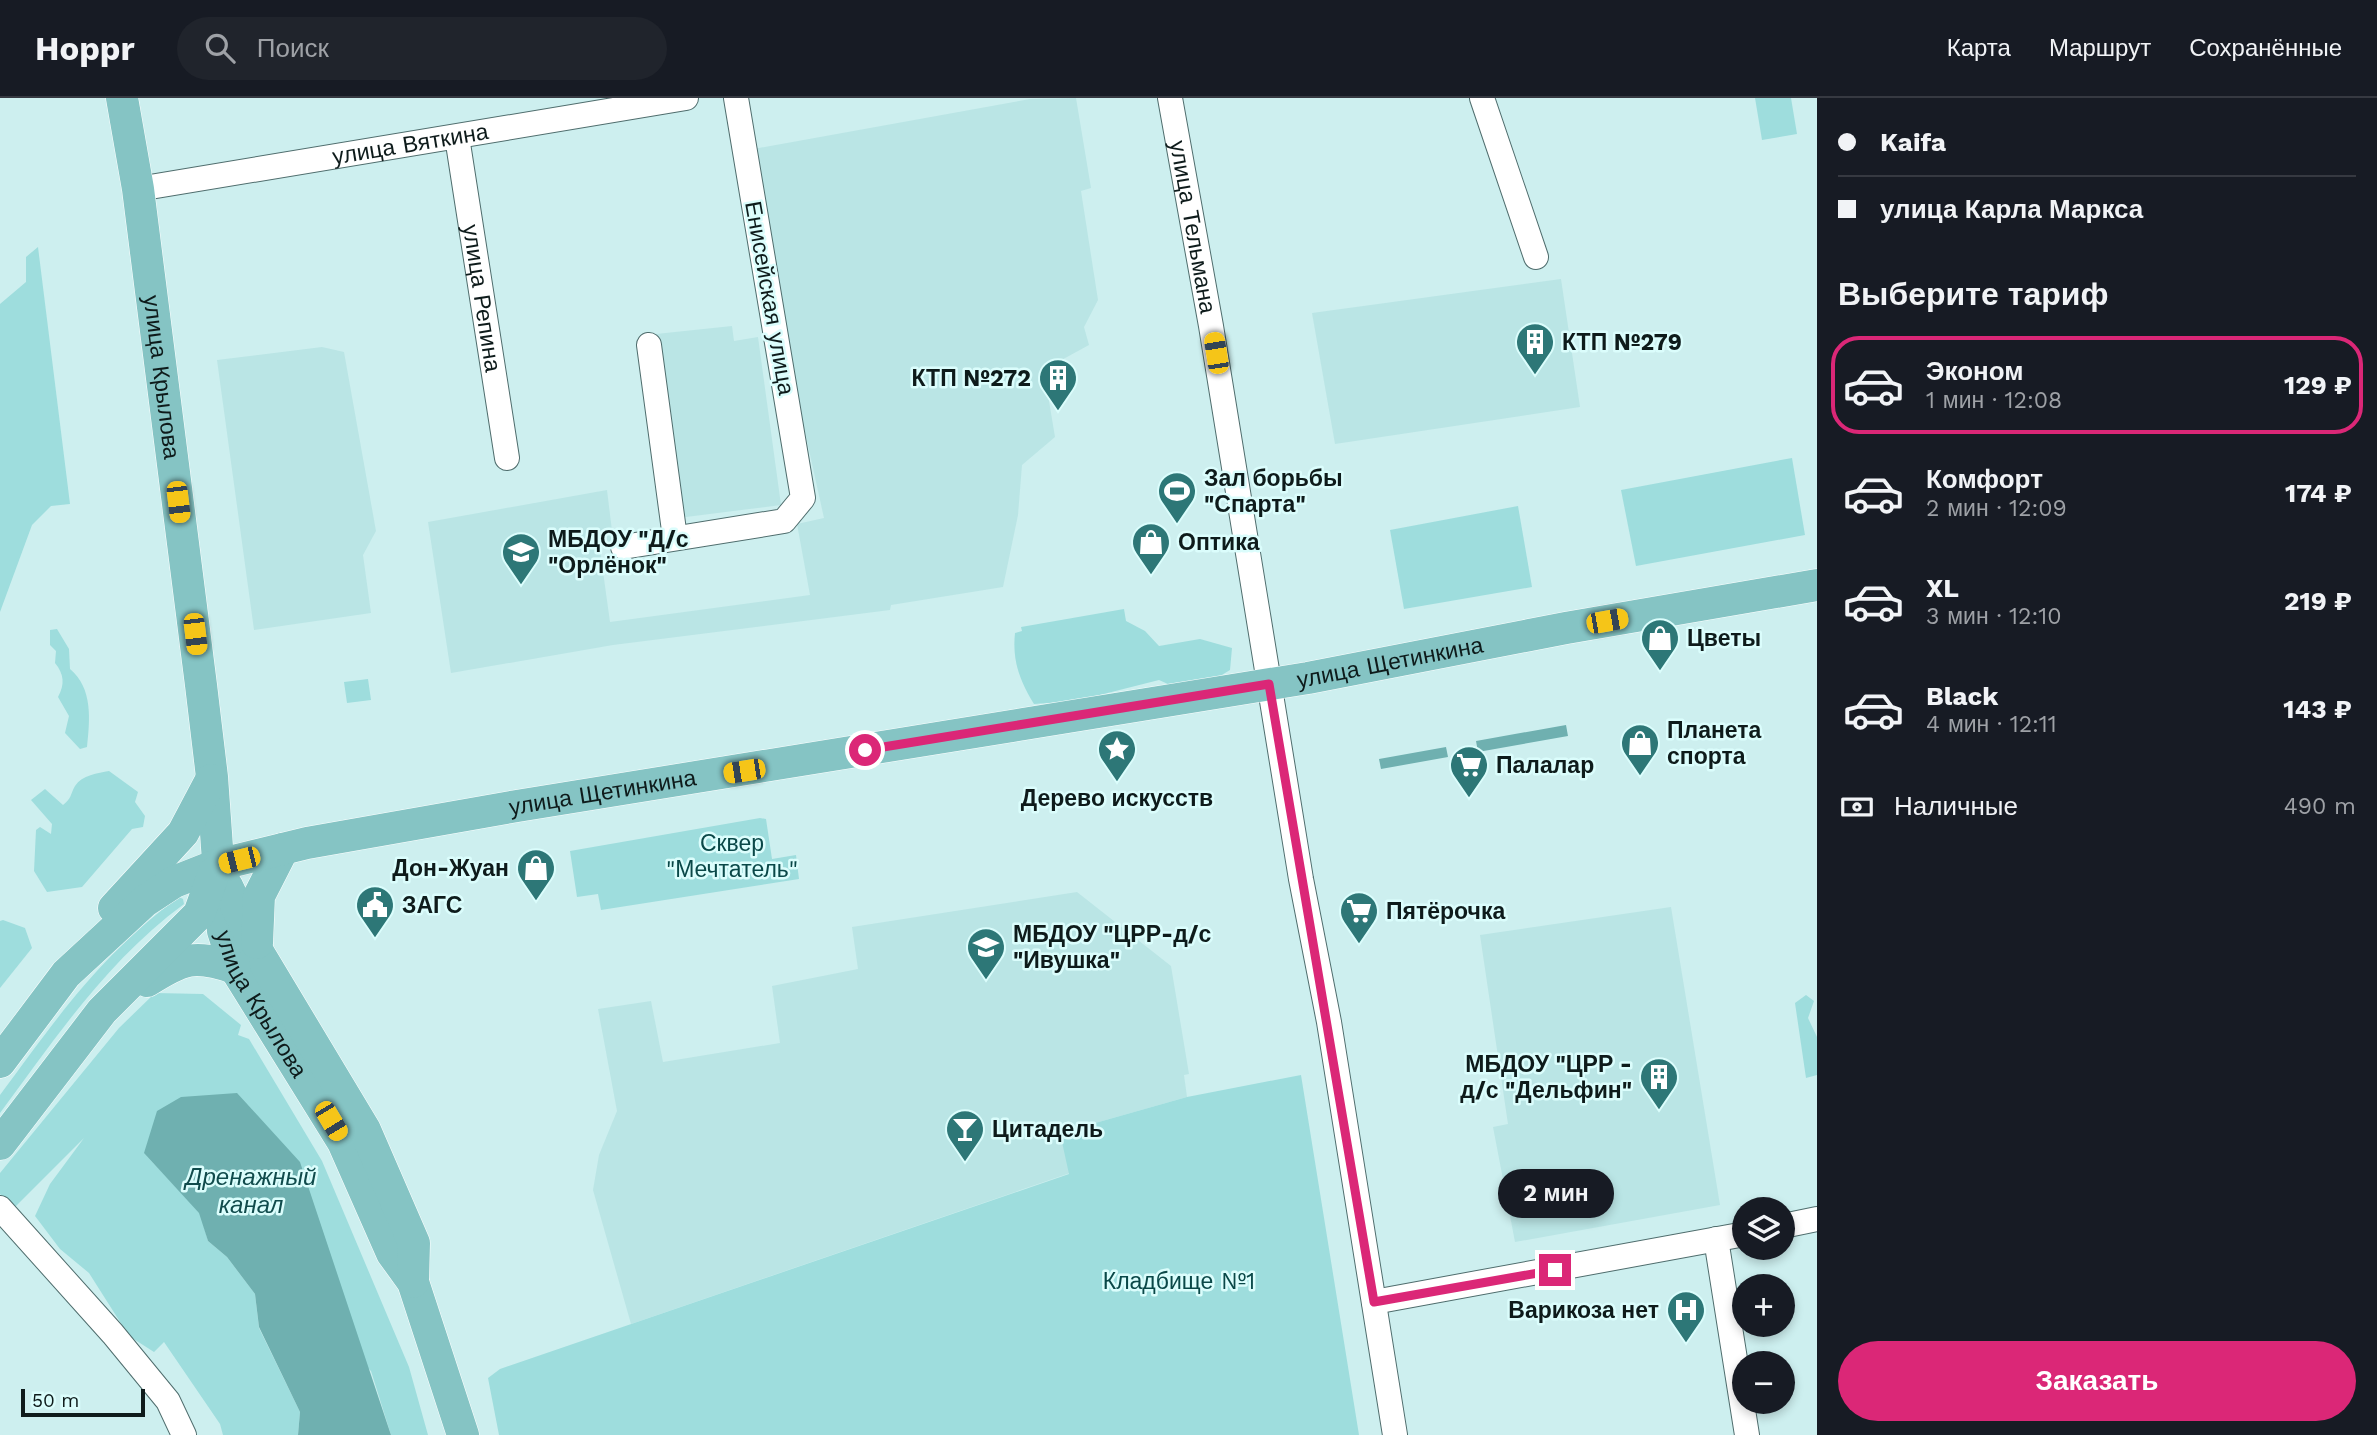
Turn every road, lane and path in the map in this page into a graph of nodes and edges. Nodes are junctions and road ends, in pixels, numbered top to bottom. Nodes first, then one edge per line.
1 (122, 98) edge
2 (686, 98) edge
3 (736, 98) edge
4 (1170, 98) edge
5 (1482, 98) edge
6 (457, 137) junction
7 (138, 189) junction
8 (1536, 257) dead end
9 (649, 345) dead end
10 (507, 458) dead end
11 (675, 538) junction
12 (622, 547) dead end
13 (1817, 585) edge
14 (1269, 684) junction
15 (212, 777) junction
16 (284, 849) junction
17 (218, 866) junction
18 (246, 960) junction
19 (66, 974) junction
20 (102, 1011) junction
21 (0, 1062) edge
22 (0, 1144) edge
23 (0, 1208) edge
24 (1817, 1219) edge
25 (1795, 1224) edge
26 (1732, 1236) edge
27 (1716, 1239) junction
28 (1374, 1302) junction
29 (184, 1435) edge
30 (463, 1435) edge
31 (1395, 1435) edge
32 (1747, 1435) edge

1 - 7 main road, улица Крылова
2 - 6 street, улица Вяткина
3 - 11 street, Енисейская улица
4 - 14 street, улица Тельмана
5 - 8 street
6 - 7 street, улица Вяткина
6 - 10 street, улица Репина
7 - 15 main road, улица Крылова
9 - 11 street
11 - 12 street
13 - 14 main road, улица Щетинкина
14 - 16 main road, улица Щетинкина
14 - 28 street, улица Тельмана
15 - 16 main road
15 - 17 main road, улица Крылова
15 - 19 main road
16 - 17 main road, улица Щетинкина
16 - 18 main road
17 - 18 main road, улица Крылова
17 - 19 main road, улица Щетинкина
17 - 20 main road
18 - 20 main road
18 - 30 main road, улица Крылова
19 - 21 main road
20 - 22 main road
23 - 29 street
24 - 25 street
26 - 27 street
27 - 28 street
27 - 32 street
28 - 31 street, улица Тельмана

